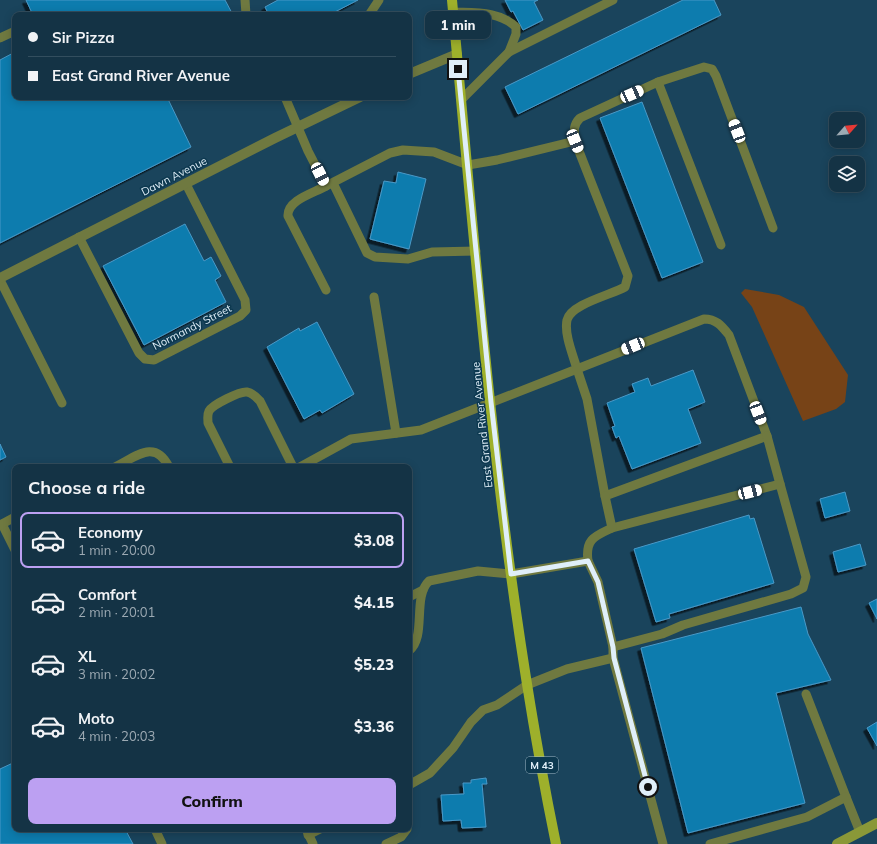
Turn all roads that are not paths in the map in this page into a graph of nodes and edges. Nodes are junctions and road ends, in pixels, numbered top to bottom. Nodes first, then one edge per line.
1 (246, 0) edge
2 (379, 0) edge
3 (452, 0) edge
4 (613, 0) edge
5 (246, 12) edge
6 (371, 12) edge
7 (453, 12) junction
8 (12, 32) edge
9 (0, 38) edge
10 (509, 52) junction
11 (457, 54) junction
12 (412, 73) edge
13 (658, 82) junction
14 (286, 100) edge
15 (344, 100) edge
16 (462, 100) junction
17 (299, 128) junction
18 (575, 141) junction
19 (468, 165) junction
20 (186, 184) junction
21 (329, 185) junction
22 (773, 228) dead end
23 (79, 237) junction
24 (721, 245) dead end
25 (476, 251) junction
26 (0, 279) edge
27 (326, 290) dead end
28 (374, 298) dead end
29 (577, 369) junction
30 (491, 402) junction
31 (62, 403) dead end
32 (396, 433) junction
33 (767, 436) junction
34 (121, 464) edge
35 (167, 464) edge
36 (228, 464) edge
37 (292, 464) edge
38 (305, 464) edge
39 (780, 484) junction
40 (605, 496) junction
41 (12, 518) edge
42 (1, 524) edge
43 (612, 528) junction
44 (12, 544) edge
45 (588, 561) junction
46 (511, 574) junction
47 (423, 590) junction
48 (412, 596) edge
49 (412, 647) edge
50 (613, 647) junction
51 (614, 658) junction
52 (527, 685) junction
53 (806, 694) dead end
54 (412, 783) edge
55 (846, 797) junction
56 (877, 823) edge
57 (156, 832) edge
58 (307, 832) edge
59 (405, 832) edge
60 (860, 832) junction
61 (162, 844) edge
62 (313, 844) edge
63 (386, 844) edge
64 (556, 844) edge
65 (663, 844) edge
66 (710, 844) edge
67 (837, 844) edge

1 - 5 lane
2 - 6 lane
3 - 7 main road, East Grand River Avenue / M 43
4 - 10 lane
7 - 10 lane
7 - 11 main road, East Grand River Avenue / M 43
8 - 9 lane
10 - 16 lane
11 - 12 street
11 - 16 main road, East Grand River Avenue / M 43
13 - 18 lane
13 - 22 lane
13 - 24 lane
14 - 17 lane
15 - 17 street, Dawn Avenue
16 - 19 main road, East Grand River Avenue / M 43
17 - 20 street, Dawn Avenue
17 - 21 lane
18 - 19 lane
18 - 29 lane
19 - 21 lane
19 - 25 main road, East Grand River Avenue / M 43
20 - 23 street, Dawn Avenue
20 - 23 lane, Normandy Street
21 - 25 lane
21 - 27 lane
23 - 26 street, Dawn Avenue
25 - 30 main road, East Grand River Avenue / M 43
26 - 31 lane
28 - 32 lane
29 - 30 lane
29 - 33 lane
29 - 40 lane
30 - 32 lane
30 - 46 main road, East Grand River Avenue / M 43
32 - 38 lane
33 - 39 lane
33 - 40 lane
34 - 35 lane
36 - 37 lane
39 - 43 lane
39 - 50 lane
40 - 43 lane
41 - 42 lane
42 - 44 lane
43 - 45 lane
45 - 46 lane
45 - 50 lane
46 - 47 lane
46 - 52 main road, East Grand River Avenue / M 43
47 - 48 lane
47 - 49 lane
50 - 51 lane
51 - 52 lane
51 - 65 lane
52 - 54 lane
52 - 64 main road, East Grand River Avenue / M 43
53 - 55 lane
55 - 60 lane
55 - 66 lane
56 - 60 street
57 - 61 lane
58 - 62 lane
59 - 63 lane
60 - 67 street

